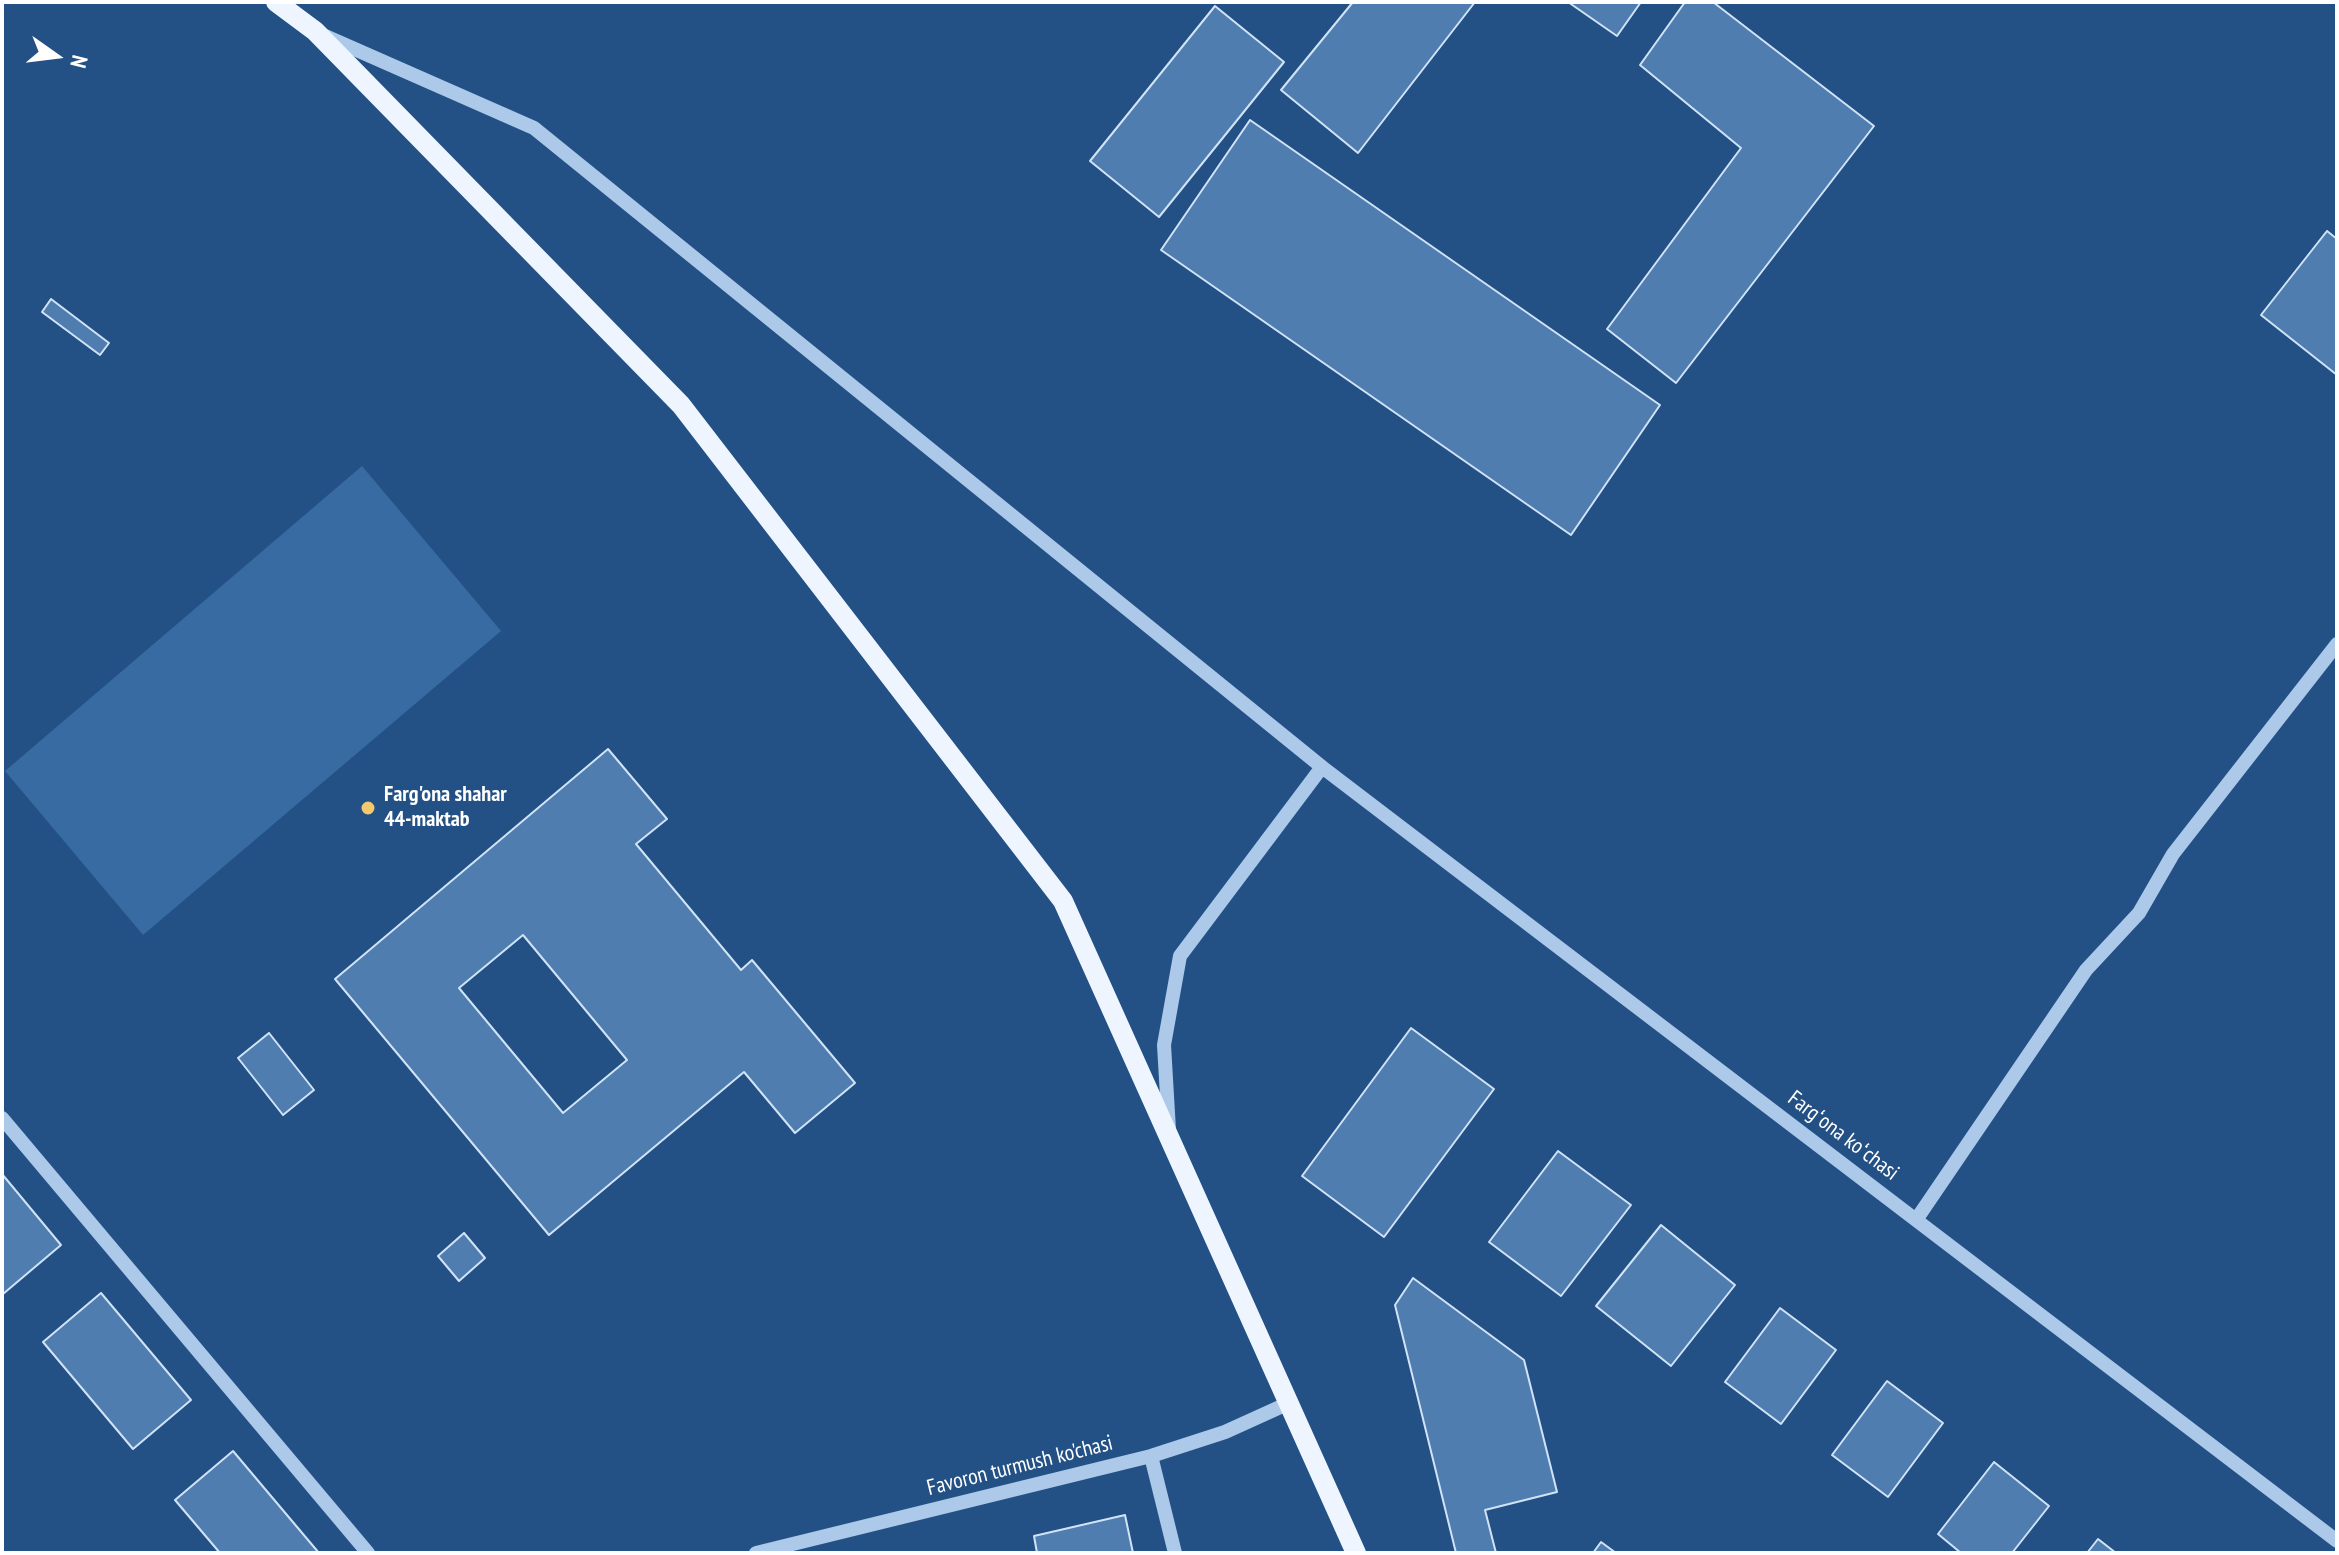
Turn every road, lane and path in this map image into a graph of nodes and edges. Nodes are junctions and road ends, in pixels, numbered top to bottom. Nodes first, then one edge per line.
1 (276, 2) edge
2 (315, 31) junction
3 (2337, 644) edge
4 (1322, 767) junction
5 (2, 1118) edge
6 (1170, 1139) junction
7 (1916, 1220) junction
8 (1289, 1403) junction
9 (1151, 1456) junction
10 (2337, 1541) edge
11 (368, 1553) edge
12 (756, 1553) edge
13 (1175, 1553) edge
14 (1356, 1553) edge

1 - 2 main road
2 - 4 street, Fargʻona koʻchasi
2 - 6 main road
3 - 7 street
4 - 6 street
4 - 7 street, Fargʻona koʻchasi
5 - 11 street
6 - 8 main road
7 - 10 street, Fargʻona koʻchasi
8 - 9 street, Favoron turmush ko'chasi
8 - 14 main road
9 - 12 street, Favoron turmush ko'chasi
9 - 13 street

